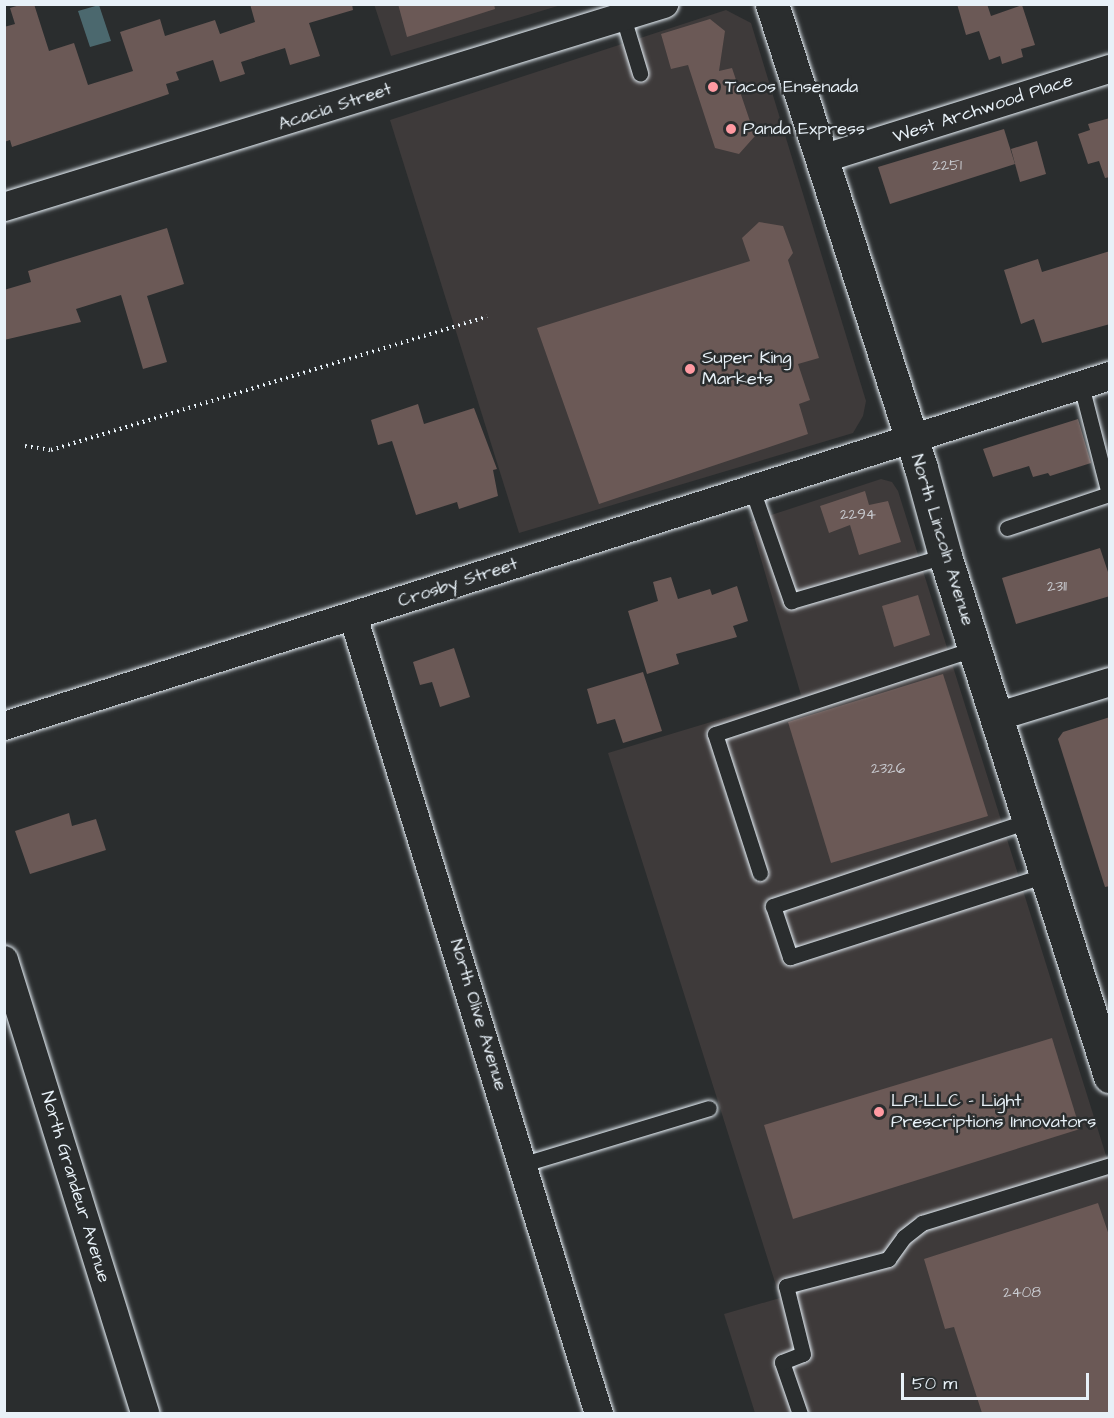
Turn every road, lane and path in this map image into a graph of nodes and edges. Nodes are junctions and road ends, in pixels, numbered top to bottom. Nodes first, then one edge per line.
1 (664, 4) edge
2 (772, 4) edge
3 (623, 18) junction
4 (1110, 69) edge
5 (640, 73) dead end
6 (822, 159) junction
7 (4, 207) edge
8 (487, 317) dead end
9 (1110, 376) edge
10 (1080, 385) junction
11 (911, 439) junction
12 (25, 446) dead end
13 (752, 489) junction
14 (1109, 494) edge
15 (1007, 528) dead end
16 (945, 556) junction
17 (353, 616) junction
18 (974, 649) junction
19 (1110, 682) edge
20 (996, 717) junction
21 (4, 726) edge
22 (1028, 821) junction
23 (760, 873) dead end
24 (1046, 876) junction
25 (4, 960) edge
26 (1104, 1041) edge
27 (1110, 1076) edge
28 (709, 1108) dead end
29 (524, 1164) junction
30 (1110, 1166) edge
31 (145, 1413) edge
32 (599, 1413) edge
33 (800, 1413) edge

1 - 3 street, Acacia Street
2 - 6 main road, North Lincoln Avenue
3 - 5 lane
3 - 7 street, Acacia Street
4 - 6 street, West Archwood Place
6 - 11 main road, North Lincoln Avenue
8 - 12 path
9 - 10 street, Crosby Street
10 - 11 street, Crosby Street
10 - 14 lane
11 - 13 street, Crosby Street
11 - 16 main road, North Lincoln Avenue
13 - 16 lane
13 - 17 street, Crosby Street
14 - 15 lane
16 - 18 main road, North Lincoln Avenue
17 - 21 street, Crosby Street
17 - 29 street, North Olive Avenue
18 - 20 main road, North Lincoln Avenue
18 - 23 lane
19 - 20 street
20 - 22 main road, North Lincoln Avenue
22 - 24 main road, North Lincoln Avenue
22 - 24 lane
24 - 26 main road, North Lincoln Avenue
25 - 31 street, North Grandeur Avenue
26 - 27 main road, North Lincoln Avenue
28 - 29 lane
29 - 32 street, North Olive Avenue
30 - 33 lane

